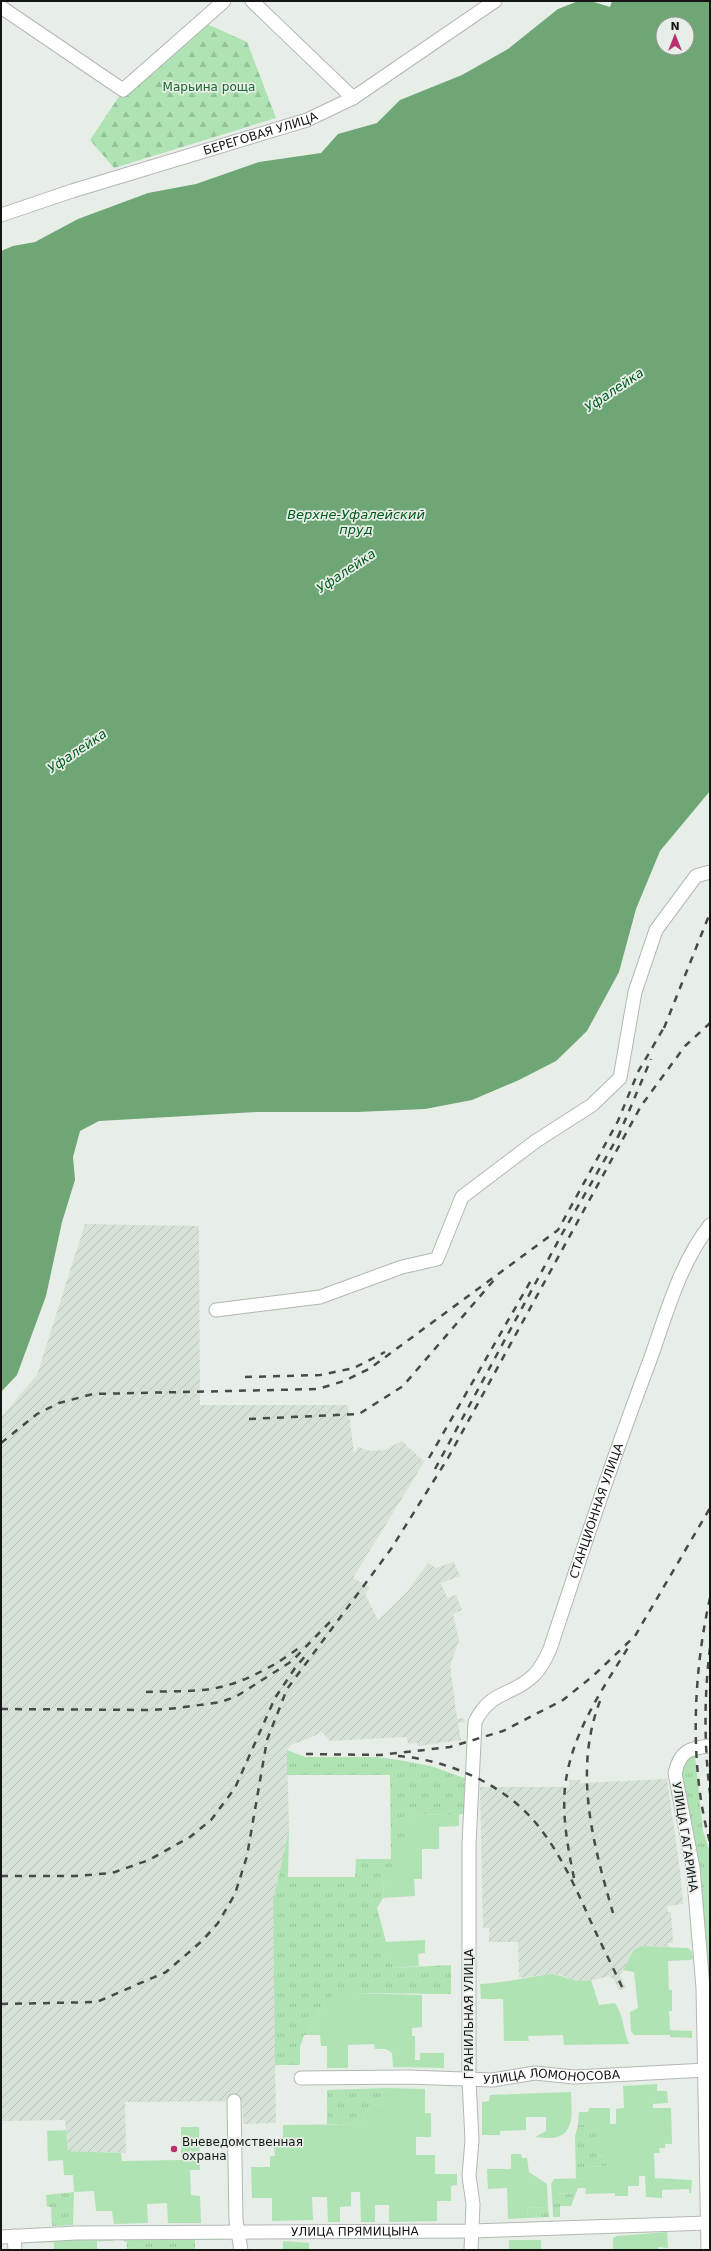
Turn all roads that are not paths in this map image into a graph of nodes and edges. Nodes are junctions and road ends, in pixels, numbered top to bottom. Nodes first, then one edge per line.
1 (224, 1) edge
2 (252, 1) edge
3 (495, 1) edge
4 (1, 7) edge
5 (353, 98) junction
6 (1, 215) edge
7 (710, 872) edge
8 (710, 1225) edge
9 (216, 1310) dead end
10 (710, 1746) edge
11 (472, 1777) joint
12 (706, 2070) junction
13 (301, 2078) dead end
14 (469, 2080) junction
15 (234, 2101) dead end
16 (708, 2223) junction
17 (238, 2231) junction
18 (471, 2232) junction
19 (14, 2236) junction
20 (1, 2237) edge
21 (15, 2250) edge
22 (241, 2250) edge
23 (471, 2250) edge
24 (708, 2250) edge

1 - 4 street
2 - 5 street
3 - 5 street, БЕРЕГОВАЯ УЛИЦА
5 - 6 street, БЕРЕГОВАЯ УЛИЦА
7 - 9 street
8 - 11 street, СТАНЦИОННАЯ УЛИЦА
10 - 12 street, УЛИЦА ГАГАРИНА
11 - 14 street, ГРАНИЛЬНАЯ УЛИЦА
12 - 14 street, УЛИЦА ЛОМОНОСОВА
12 - 16 street, УЛИЦА ГАГАРИНА
13 - 14 street, УЛИЦА ЛОМОНОСОВА
14 - 18 street, ГРАНИЛЬНАЯ УЛИЦА
15 - 17 street
16 - 18 street, УЛИЦА ПРЯМИЦЫНА
16 - 24 street, УЛИЦА ГАГАРИНА
17 - 18 street, УЛИЦА ПРЯМИЦЫНА
17 - 19 street, УЛИЦА ПРЯМИЦЫНА
17 - 22 street
18 - 23 street, ГРАНИЛЬНАЯ УЛИЦА
19 - 20 street, УЛИЦА ПРЯМИЦЫНА
19 - 21 street

